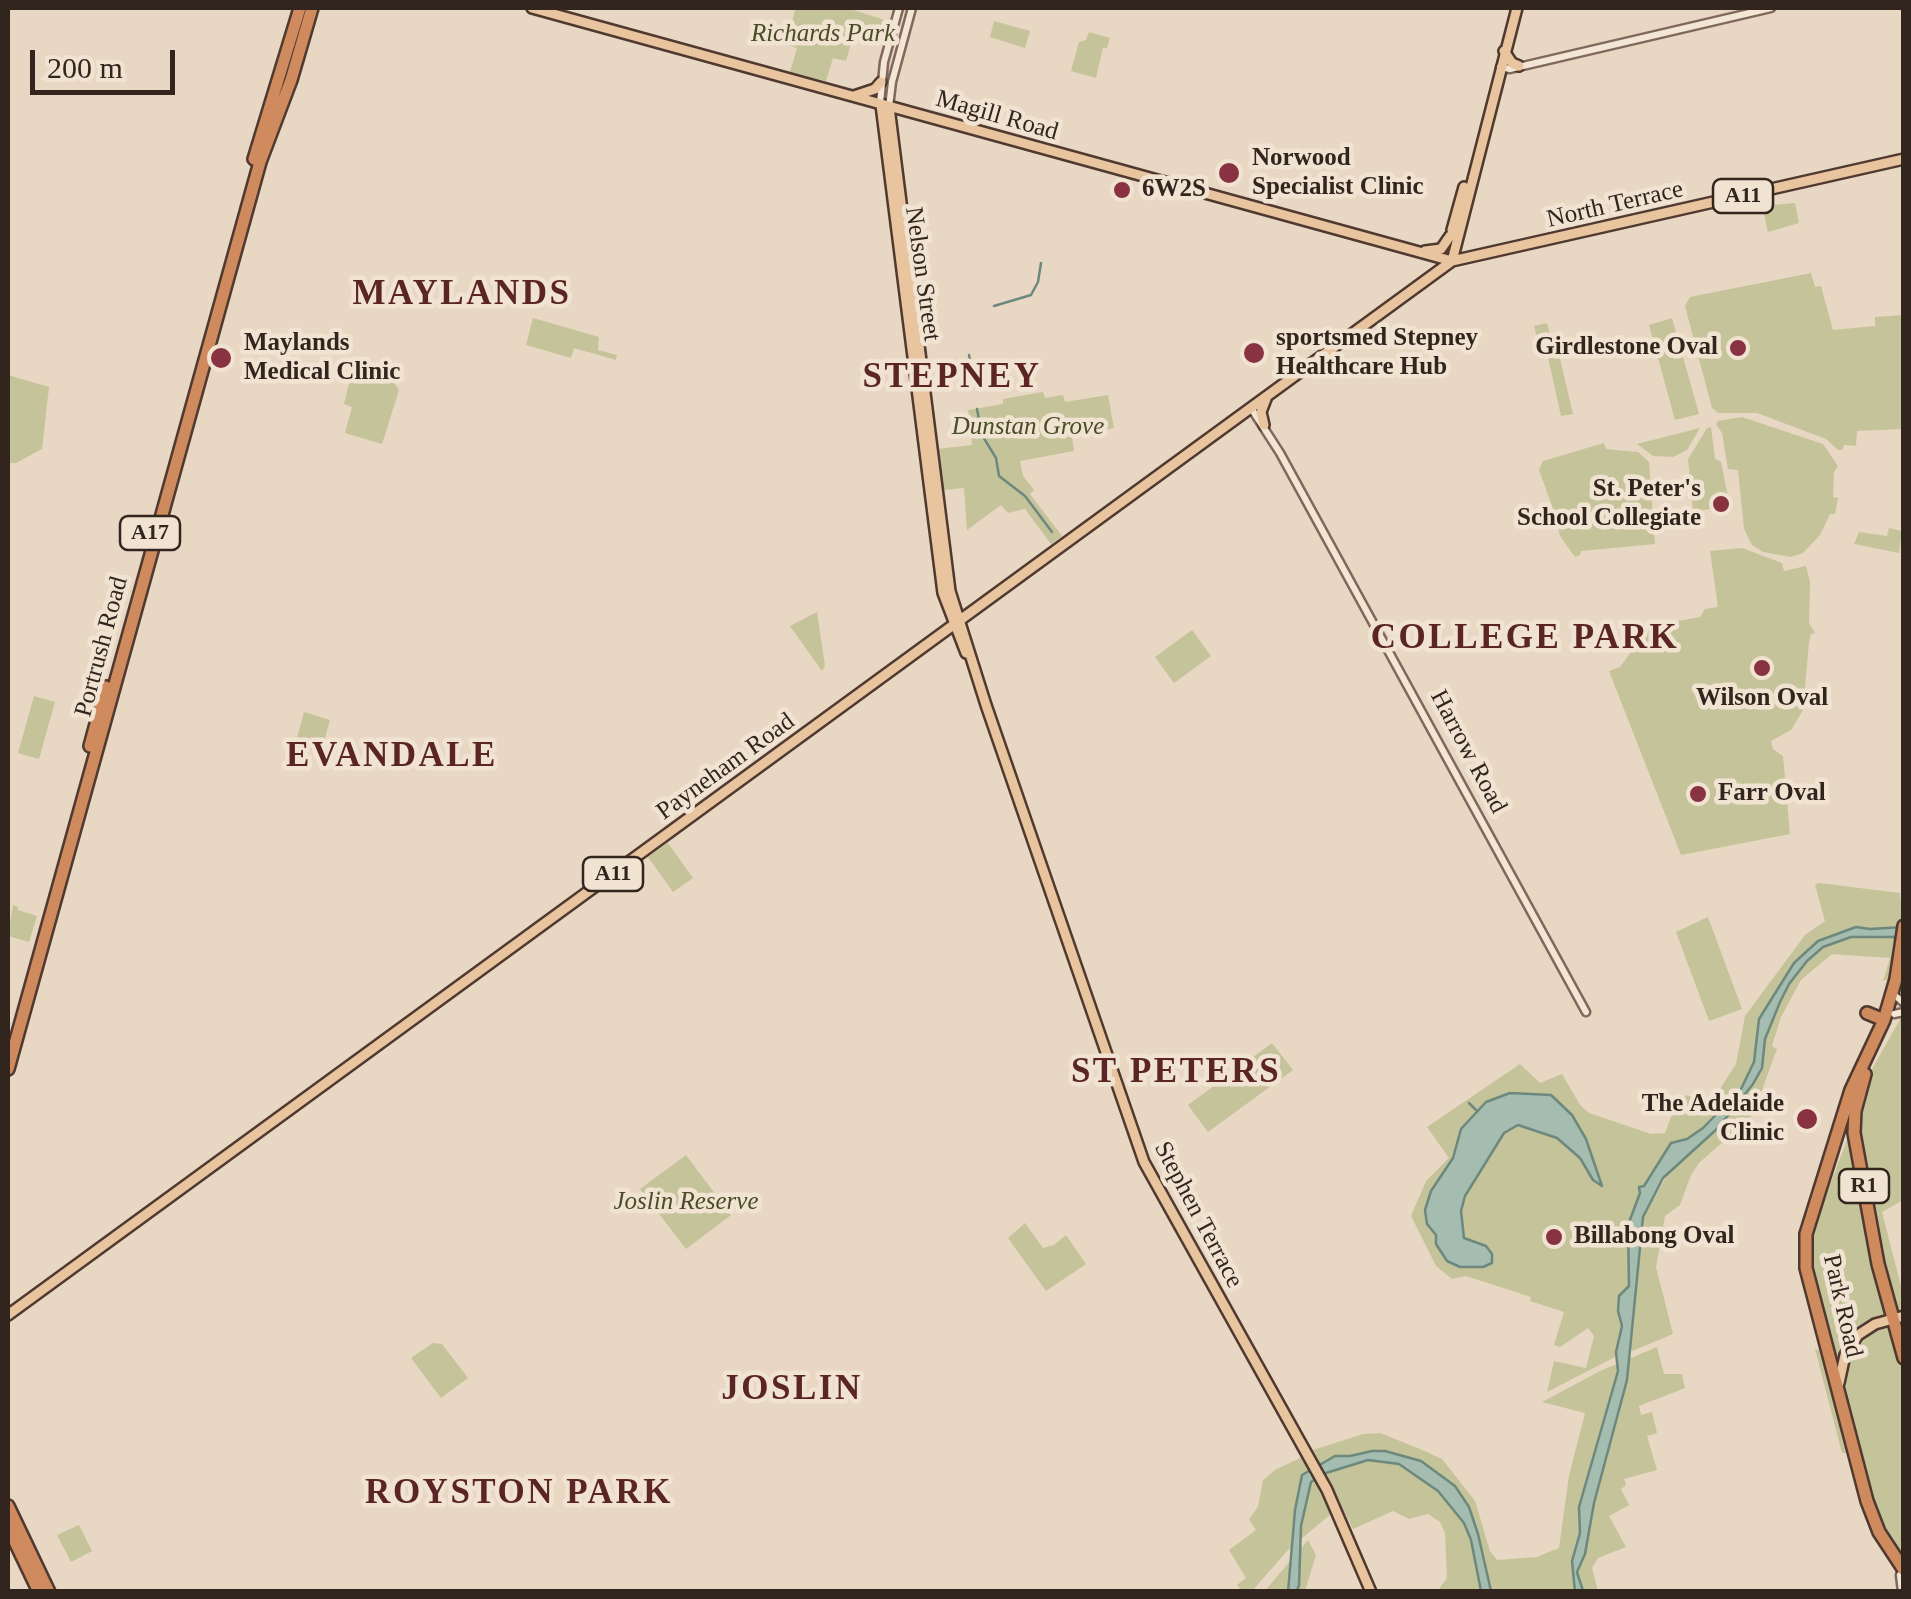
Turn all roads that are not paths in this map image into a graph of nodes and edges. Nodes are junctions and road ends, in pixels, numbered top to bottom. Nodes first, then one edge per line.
1 (300, 8) edge
2 (312, 8) edge
3 (532, 8) edge
4 (898, 8) edge
5 (912, 8) edge
6 (1516, 8) edge
7 (1772, 8) edge
8 (890, 39) junction
9 (902, 42) junction
10 (1504, 51) junction
11 (1519, 66) junction
12 (1500, 67) junction
13 (881, 82) junction
14 (851, 96) junction
15 (885, 106) junction
16 (280, 110) junction
17 (911, 113) junction
18 (890, 128) junction
19 (258, 145) junction
20 (1479, 145) junction
21 (1904, 159) edge
22 (260, 162) junction
23 (1476, 168) junction
24 (1466, 182) junction
25 (1462, 217) junction
26 (1450, 236) junction
27 (1418, 253) junction
28 (1483, 254) junction
29 (1452, 260) junction
30 (1428, 280) junction
31 (906, 284) junction
32 (1267, 396) junction
33 (1251, 408) junction
34 (1264, 424) junction
35 (957, 623) junction
36 (933, 640) junction
37 (966, 653) junction
38 (974, 668) junction
39 (112, 696) junction
40 (100, 708) junction
41 (105, 723) junction
42 (1904, 926) edge
43 (1901, 972) edge
44 (1897, 1004) edge
45 (1586, 1012) dead end
46 (1867, 1013) dead end
47 (8, 1044) edge
48 (8, 1069) edge
49 (8, 1312) edge
50 (1898, 1318) edge
51 (1904, 1330) edge
52 (1904, 1348) edge
53 (1904, 1358) edge
54 (1842, 1404) junction
55 (8, 1506) edge
56 (8, 1527) edge
57 (1902, 1576) edge
58 (39, 1592) edge
59 (48, 1592) edge
60 (1371, 1592) edge
61 (1902, 1592) edge

1 - 19 highway, Portrush Road / A17
2 - 16 highway, Portrush Road / A17
3 - 14 main road, Magill Road
4 - 8 street
5 - 9 street
6 - 10 main road
7 - 11 street
8 - 9 street
8 - 13 street
9 - 15 street
10 - 11 main road
10 - 12 main road
11 - 12 street
12 - 20 main road
13 - 14 main road
13 - 15 street
14 - 15 main road, Magill Road
15 - 17 main road, Magill Road
15 - 18 main road, Nelson Street
15 - 31 main road, Nelson Street
16 - 19 highway
16 - 22 highway, Portrush Road / A17
17 - 18 main road
17 - 27 main road, Magill Road
18 - 31 main road, Nelson Street
19 - 22 highway
19 - 40 highway, Portrush Road / A17
20 - 23 main road
20 - 24 main road
21 - 28 main road, North Terrace / A11
22 - 39 highway, Portrush Road / A17
23 - 24 main road
23 - 25 main road
24 - 26 main road
25 - 28 main road
25 - 29 main road
26 - 27 main road
26 - 29 main road
27 - 29 main road, Magill Road
27 - 30 main road
28 - 29 main road, North Terrace / A11
29 - 30 main road, Payneham Road / A11
30 - 32 main road, Payneham Road / A11
31 - 35 main road, Nelson Street
32 - 33 main road, Payneham Road / A11
32 - 34 main road
33 - 34 street, Harrow Road
33 - 35 main road, Payneham Road / A11
34 - 45 street, Harrow Road
35 - 36 main road, Payneham Road / A11
35 - 37 main road, Stephen Terrace
35 - 38 main road, Stephen Terrace
36 - 37 main road
36 - 49 main road, Payneham Road / A11
37 - 38 main road, Stephen Terrace
38 - 60 main road, Stephen Terrace
39 - 40 highway
39 - 41 highway, Portrush Road / A17
40 - 41 highway
40 - 47 highway, Portrush Road / A17
41 - 48 highway, Portrush Road / A17
42 - 43 highway, R1
43 - 44 highway, R1
44 - 46 highway
44 - 50 highway, R1
44 - 54 highway, Park Road / R1
50 - 53 highway, R1
50 - 54 main road
51 - 52 highway
54 - 57 highway, Park Road / R1
55 - 59 highway
56 - 58 highway
57 - 61 street

